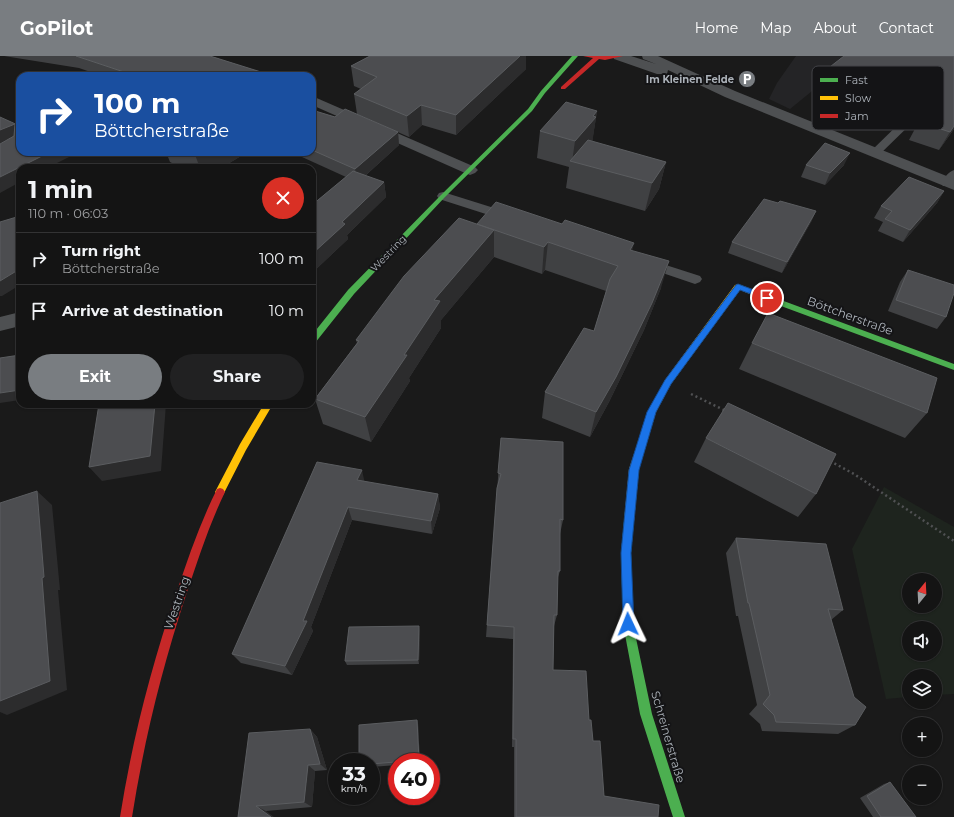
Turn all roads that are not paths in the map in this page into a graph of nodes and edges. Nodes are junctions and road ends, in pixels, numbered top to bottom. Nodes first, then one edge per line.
1 (575, 56) edge
2 (586, 56) edge
3 (619, 56) edge
4 (648, 56) edge
5 (596, 58) junction
6 (730, 94) junction
7 (316, 102) edge
8 (530, 110) junction
9 (812, 127) edge
10 (818, 130) edge
11 (899, 130) edge
12 (875, 153) junction
13 (470, 170) junction
14 (952, 181) edge
15 (443, 196) junction
16 (525, 223) edge
17 (629, 257) edge
18 (695, 279) dead end
19 (738, 287) joint
20 (16, 320) edge
21 (0, 324) edge
22 (316, 333) edge
23 (954, 367) edge
24 (266, 408) edge
25 (126, 817) edge
26 (679, 817) edge

1 - 8 street, Westring
2 - 5 street
3 - 5 street
3 - 6 street
4 - 6 street
5 - 8 street, Westring
6 - 9 street
7 - 13 street
8 - 13 street, Westring
10 - 12 street
11 - 12 lane
12 - 14 street
13 - 15 street, Westring
15 - 16 lane
15 - 22 street, Westring
17 - 18 lane
19 - 23 street, Böttcherstraße
19 - 26 street, Schreinerstraße
20 - 21 street
24 - 25 street, Westring

